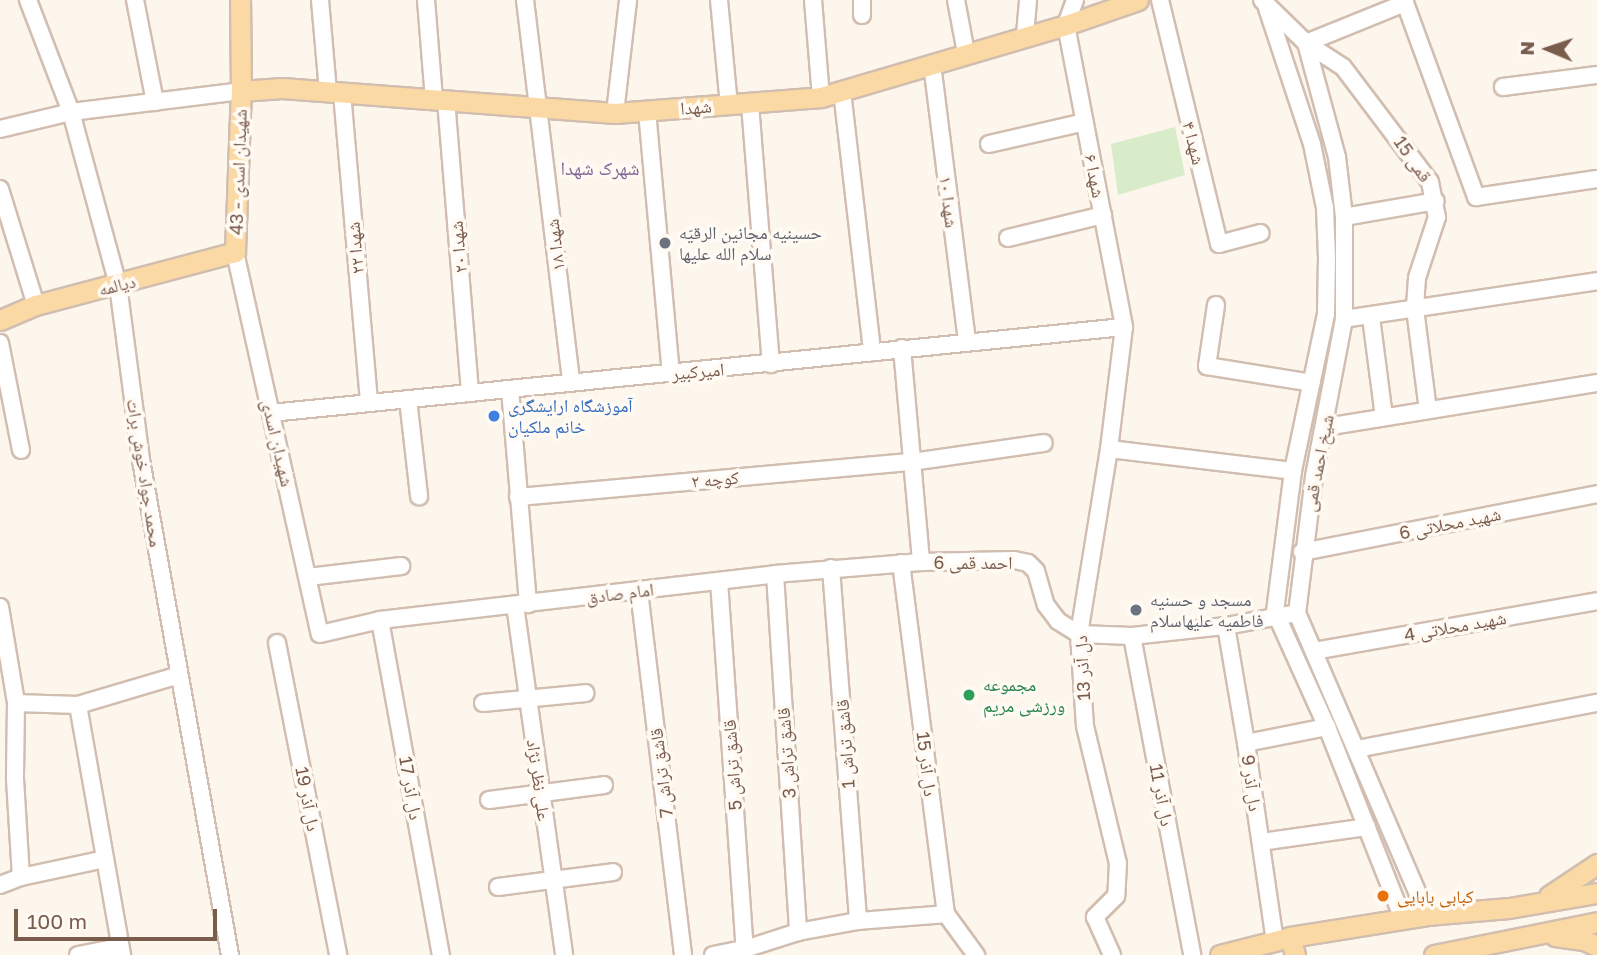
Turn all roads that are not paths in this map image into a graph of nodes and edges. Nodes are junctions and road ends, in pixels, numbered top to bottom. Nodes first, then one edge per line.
1 (27, 0) edge
2 (135, 0) edge
3 (240, 0) edge
4 (320, 0) edge
5 (426, 0) edge
6 (526, 0) edge
7 (628, 0) edge
8 (719, 0) edge
9 (813, 0) edge
10 (956, 0) edge
11 (1028, 0) edge
12 (1075, 0) edge
13 (1138, 0) edge
14 (1160, 0) edge
15 (1404, 1) edge
16 (1264, 3) edge
17 (1066, 25) junction
18 (1025, 36) junction
19 (1306, 43) junction
20 (965, 53) junction
21 (932, 64) junction
22 (1597, 75) edge
23 (1503, 87) dead end
24 (241, 91) junction
25 (842, 91) junction
26 (335, 92) junction
27 (821, 97) junction
28 (440, 100) junction
29 (155, 102) junction
30 (750, 104) junction
31 (729, 105) junction
32 (538, 107) junction
33 (647, 111) junction
34 (71, 112) junction
35 (615, 113) junction
36 (1085, 122) junction
37 (0, 129) edge
38 (989, 144) dead end
39 (1597, 179) edge
40 (0, 189) edge
41 (1436, 201) junction
42 (1103, 215) junction
43 (1344, 217) junction
44 (1261, 233) dead end
45 (1008, 238) dead end
46 (235, 252) junction
47 (1345, 256) junction
48 (1327, 257) junction
49 (1597, 281) edge
50 (118, 285) junction
51 (36, 305) junction
52 (1216, 305) dead end
53 (1415, 309) junction
54 (1371, 317) junction
55 (1344, 319) junction
56 (0, 320) edge
57 (1124, 327) junction
58 (967, 340) junction
59 (0, 343) edge
60 (902, 348) junction
61 (872, 352) junction
62 (771, 364) junction
63 (671, 373) junction
64 (571, 382) junction
65 (1312, 383) junction
66 (1597, 383) edge
67 (510, 390) junction
68 (470, 393) junction
69 (408, 399) junction
70 (369, 403) junction
71 (1428, 410) junction
72 (271, 412) junction
73 (1384, 417) junction
74 (1325, 427) junction
75 (1044, 443) dead end
76 (1109, 449) junction
77 (21, 450) dead end
78 (912, 462) junction
79 (1293, 471) junction
80 (1597, 495) edge
81 (419, 496) dead end
82 (518, 497) junction
83 (1302, 552) junction
84 (921, 562) junction
85 (901, 563) junction
86 (401, 566) dead end
87 (831, 568) junction
88 (775, 574) junction
89 (308, 577) junction
90 (719, 581) junction
91 (639, 591) junction
92 (1597, 601) edge
93 (521, 604) junction
94 (0, 607) edge
95 (1297, 612) junction
96 (1278, 619) junction
97 (380, 620) junction
98 (1226, 626) junction
99 (320, 634) joint
100 (1079, 634) junction
101 (1132, 636) junction
102 (277, 643) dead end
103 (1314, 651) junction
104 (179, 675) junction
105 (586, 692) dead end
106 (527, 698) junction
107 (16, 702) junction
108 (483, 704) dead end
109 (1597, 704) edge
110 (78, 705) junction
111 (1327, 727) junction
112 (1246, 743) junction
113 (1357, 749) junction
114 (8, 758) edge
115 (604, 785) dead end
116 (541, 793) junction
117 (489, 800) dead end
118 (1367, 827) junction
119 (1261, 842) junction
120 (105, 859) junction
121 (1597, 864) edge
122 (613, 872) dead end
123 (21, 877) junction
124 (553, 880) junction
125 (0, 885) edge
126 (498, 887) dead end
127 (1415, 888) junction
128 (1597, 893) edge
129 (1395, 897) junction
130 (1535, 905) junction
131 (946, 914) junction
132 (1427, 915) junction
133 (1403, 919) junction
134 (858, 921) junction
135 (1597, 922) edge
136 (798, 932) junction
137 (1540, 933) junction
138 (1287, 944) edge
139 (1597, 946) edge
140 (745, 949) junction
141 (121, 951) edge
142 (1442, 954) edge
143 (78, 955) edge
144 (230, 955) edge
145 (338, 955) edge
146 (441, 955) edge
147 (564, 955) edge
148 (683, 955) edge
149 (713, 955) edge
150 (976, 955) edge
151 (1112, 955) edge
152 (1192, 955) edge
153 (1221, 955) edge
154 (1248, 955) edge

1 - 34 street, محمد جواد خوش برات
2 - 29 street
3 - 24 main road, شهیدان اسدی - 43
4 - 26 street, شهدا ۲۲
5 - 28 street, شهدا ۲۰
6 - 32 street, شهدا ۱۸
7 - 35 street
8 - 31 street
9 - 27 street
10 - 20 street
11 - 18 street
12 - 17 street
13 - 17 main road, شهدا
14 - 44 street, شهدا ۴
15 - 19 street
15 - 39 street
16 - 19 street, شیخ احمد قمی
16 - 48 street, شیخ احمد قمی
17 - 18 main road, شهدا
17 - 36 street, شهدا ۶
18 - 20 main road, شهدا
19 - 41 street, قمی 15
19 - 43 street, شیخ احمد قمی
20 - 21 main road, شهدا
21 - 25 main road, شهدا
21 - 58 street, شهدا ۱۰
22 - 23 street
24 - 26 main road, شهدا
24 - 29 street
24 - 46 main road, شهیدان اسدی - 43
25 - 27 main road, شهدا
25 - 61 street
26 - 28 main road, شهدا
26 - 70 street, شهدا ۲۲
27 - 30 main road, شهدا
28 - 32 main road, شهدا
28 - 68 street, شهدا ۲۰
29 - 34 street
30 - 31 main road, شهدا
30 - 62 street
31 - 33 main road, شهدا
32 - 35 main road, شهدا
32 - 64 street, شهدا ۱۸
33 - 35 main road, شهدا
33 - 63 street
34 - 37 street
34 - 50 street, محمد جواد خوش برات
36 - 38 street
36 - 42 street, شهدا ۶
40 - 51 street
41 - 43 street
41 - 53 street, قمی 15
42 - 45 street
42 - 57 street, شهدا ۶
43 - 47 street, شیخ احمد قمی
46 - 50 main road, دیالمه
46 - 72 street, شهیدان اسدی
47 - 48 street
47 - 55 street, شیخ احمد قمی
48 - 65 street, شیخ احمد قمی
49 - 53 street
50 - 51 main road, دیالمه
50 - 104 street, محمد جواد خوش برات
51 - 56 main road, دیالمه
52 - 65 street
53 - 54 street
53 - 71 street, قمی 15
54 - 55 street
54 - 73 street
55 - 74 street, شیخ احمد قمی
57 - 58 street, امیرکبیر
57 - 76 street, دل آذر 13
58 - 60 street, امیرکبیر
59 - 77 street
60 - 61 street, امیرکبیر
60 - 78 street
61 - 62 street, امیرکبیر
62 - 63 street, امیرکبیر
63 - 64 street, امیرکبیر
64 - 67 street, امیرکبیر
65 - 79 street, شیخ احمد قمی
66 - 71 street
67 - 68 street, امیرکبیر
67 - 82 street, علی نظر نژاد
68 - 69 street, امیرکبیر
69 - 70 street, امیرکبیر
69 - 81 street
70 - 72 street, امیرکبیر
71 - 73 street
72 - 89 street, شهیدان اسدی
73 - 74 street
74 - 83 street, شیخ احمد قمی
75 - 78 street, کوچه ۲
76 - 79 street
76 - 100 street, دل آذر 13
78 - 82 street, کوچه ۲
78 - 84 street
79 - 96 street, شیخ احمد قمی
80 - 83 street, شهید محلاتی 6
82 - 93 street, علی نظر نژاد
83 - 95 street, شیخ احمد قمی
84 - 85 street, امام صادق
84 - 100 street, احمد قمی 6
85 - 87 street, امام صادق
85 - 131 street, دل آذر 15
86 - 89 street
87 - 88 street, امام صادق
87 - 134 street, قاشق تراش 1
88 - 90 street, امام صادق
88 - 136 street, قاشق تراش 3
89 - 99 street, شهیدان اسدی
90 - 91 street, امام صادق
90 - 140 street, قاشق تراش 5
91 - 93 street, امام صادق
91 - 148 street, قاشق تراش 7
92 - 103 street, شهید محلاتی 4
93 - 97 street, امام صادق
93 - 106 street, علی نظر نژاد
94 - 107 street
95 - 96 street
95 - 103 street, شیخ احمد قمی
96 - 98 street
96 - 111 street, شیخ احمد قمی
97 - 99 street, امام صادق
97 - 146 street, دل آذر 17
98 - 101 street
98 - 112 street, دل آذر 9
100 - 101 street
100 - 151 street, دل آذر 13
101 - 152 street, دل آذر 11
102 - 145 street, دل آذر 19
103 - 113 street, شیخ احمد قمی
104 - 110 street
104 - 144 street, محمد جواد خوش برات
105 - 106 street
106 - 108 street
106 - 116 street, علی نظر نژاد
107 - 110 street
107 - 114 street
109 - 113 street
110 - 120 street
111 - 112 street
111 - 118 street, شیخ احمد قمی
112 - 119 street, دل آذر 9
113 - 127 street, شیخ احمد قمی
114 - 123 street
115 - 116 street
116 - 117 street
116 - 124 street, علی نظر نژاد
118 - 119 street
118 - 129 street, شیخ احمد قمی
119 - 138 street, دل آذر 9
120 - 123 street
120 - 141 street
121 - 130 main road
122 - 124 street
123 - 125 street
124 - 126 street
124 - 147 street, علی نظر نژاد
127 - 129 street
127 - 132 street, شیخ احمد قمی
128 - 130 main road
129 - 133 street, شیخ احمد قمی
130 - 132 main road
131 - 134 street
131 - 150 street, دل آذر 15
132 - 133 main road
133 - 138 main road
134 - 136 street
135 - 137 main road
136 - 140 street
137 - 139 main road
137 - 142 main road
138 - 153 main road
140 - 149 street
141 - 143 street
153 - 154 main road

